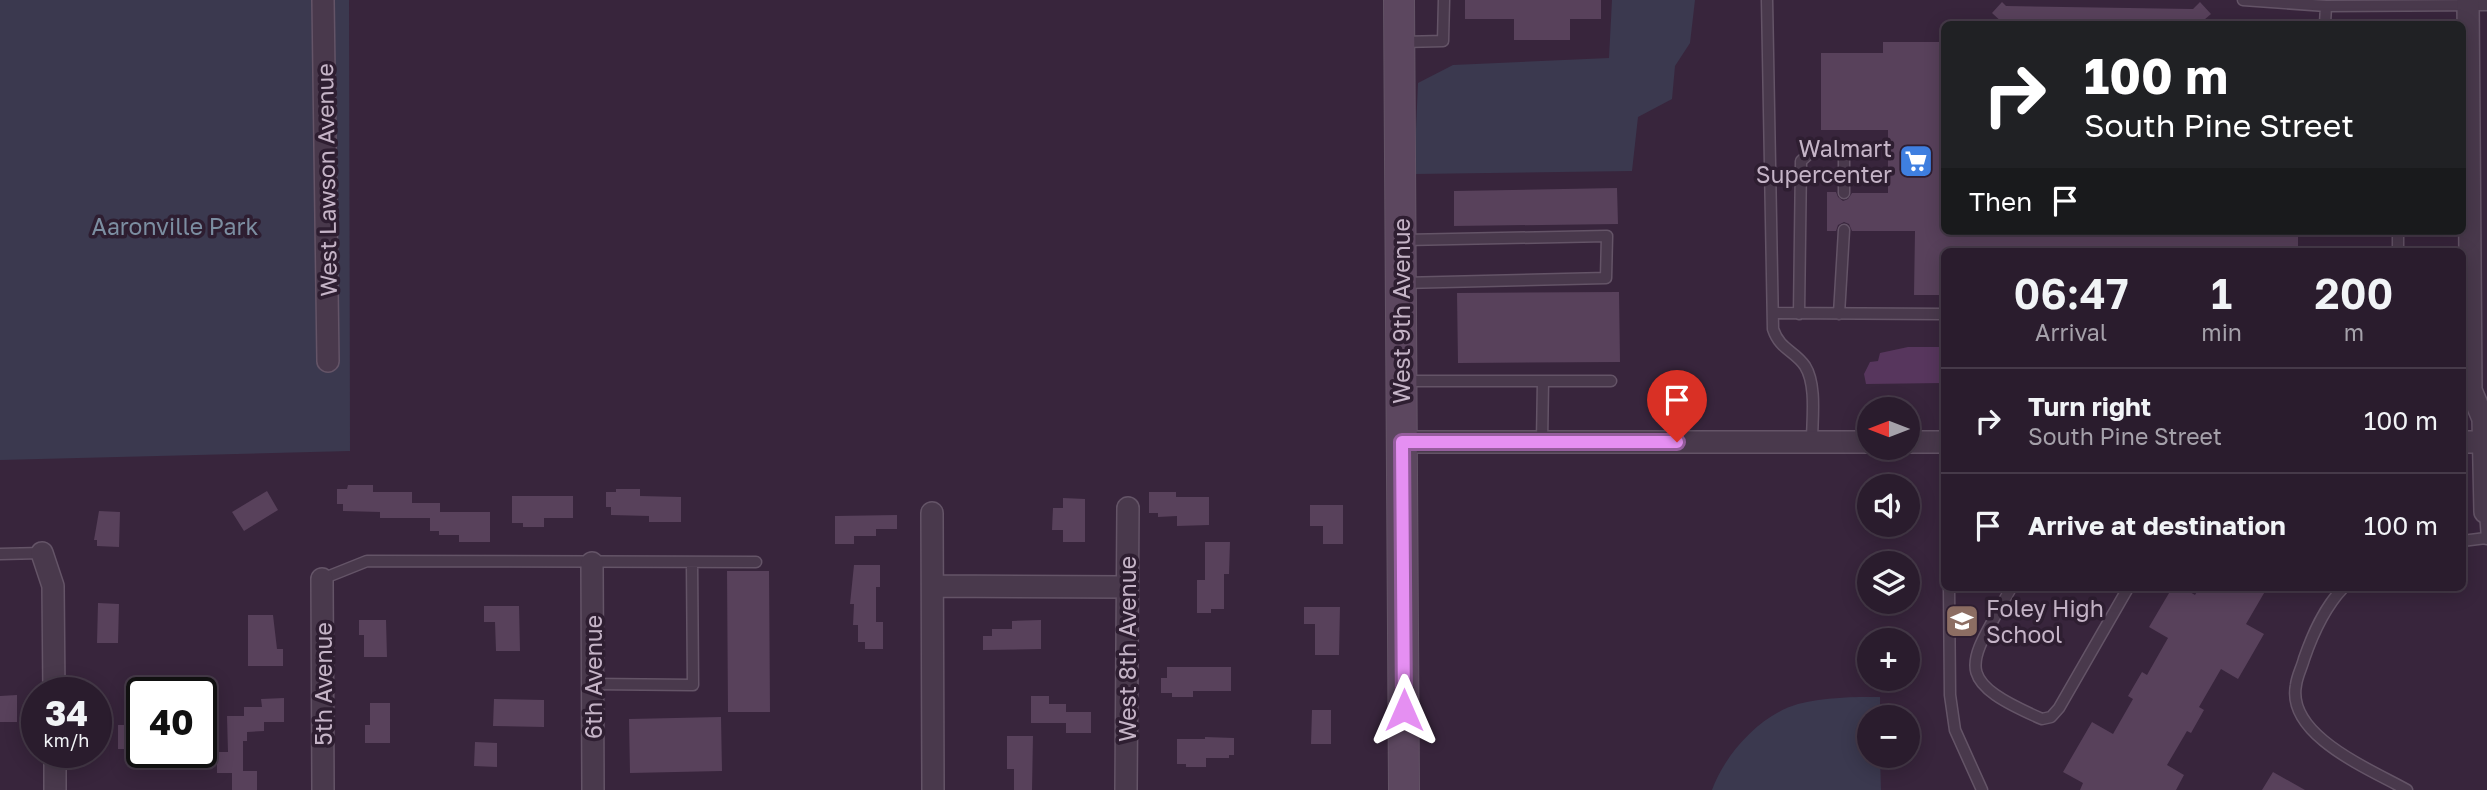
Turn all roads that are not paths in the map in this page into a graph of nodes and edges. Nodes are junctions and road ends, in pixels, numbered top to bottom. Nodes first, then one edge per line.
1 (323, 0) edge
2 (1399, 0) edge
3 (1444, 0) edge
4 (1767, 0) edge
5 (2243, 0) edge
6 (2378, 3) edge
7 (2474, 3) edge
8 (2326, 6) junction
9 (2325, 21) edge
10 (1399, 42) junction
11 (1844, 192) dead end
12 (1844, 230) dead end
13 (1401, 240) junction
14 (1402, 283) junction
15 (1773, 313) junction
16 (1799, 314) junction
17 (1839, 314) junction
18 (1941, 314) edge
19 (328, 361) dead end
20 (1402, 382) junction
21 (1543, 382) junction
22 (1611, 382) dead end
23 (2485, 415) edge
24 (1402, 442) junction
25 (1542, 442) junction
26 (1812, 442) junction
27 (1857, 442) edge
28 (1920, 442) edge
29 (1941, 442) edge
30 (2466, 442) edge
31 (2486, 442) edge
32 (1128, 508) dead end
33 (2486, 512) edge
34 (932, 513) dead end
35 (2487, 538) edge
36 (2466, 541) edge
37 (42, 553) joint
38 (0, 554) edge
39 (692, 562) junction
40 (756, 562) dead end
41 (592, 563) junction
42 (322, 579) joint
43 (933, 586) junction
44 (1127, 587) junction
45 (1950, 591) edge
46 (2009, 591) edge
47 (2126, 591) edge
48 (2341, 591) edge
49 (54, 677) edge
50 (593, 684) junction
51 (55, 768) edge
52 (55, 790) edge
53 (323, 790) edge
54 (593, 790) edge
55 (933, 790) edge
56 (1126, 790) edge
57 (1404, 790) edge
58 (1982, 790) edge
59 (2407, 790) edge

1 - 19 street, West Lawson Avenue
2 - 10 street, West 9th Avenue
3 - 10 lane
4 - 15 lane
5 - 8 lane
6 - 7 lane
6 - 8 lane
7 - 23 street
8 - 9 lane
10 - 13 street, West 9th Avenue
11 - 16 lane
12 - 17 lane
13 - 14 street, West 9th Avenue
13 - 14 lane
14 - 20 street, West 9th Avenue
15 - 16 lane
15 - 26 lane
16 - 17 lane
17 - 18 lane
20 - 21 lane
20 - 24 street, West 9th Avenue
21 - 22 lane
21 - 25 lane
23 - 31 street
24 - 25 street
24 - 57 street, West 9th Avenue
25 - 26 street
26 - 27 street
28 - 29 street
30 - 31 street
31 - 33 street
32 - 44 street, West 8th Avenue
33 - 35 lane
34 - 43 street
35 - 36 lane
37 - 38 lane
37 - 49 street
39 - 40 lane
39 - 41 lane
39 - 50 lane
41 - 42 lane
41 - 50 street, 6th Avenue
42 - 53 street, 5th Avenue
43 - 44 street
43 - 55 street
44 - 56 street, West 8th Avenue
45 - 58 lane
46 - 47 lane
48 - 59 lane
50 - 54 street, 6th Avenue
51 - 52 street

